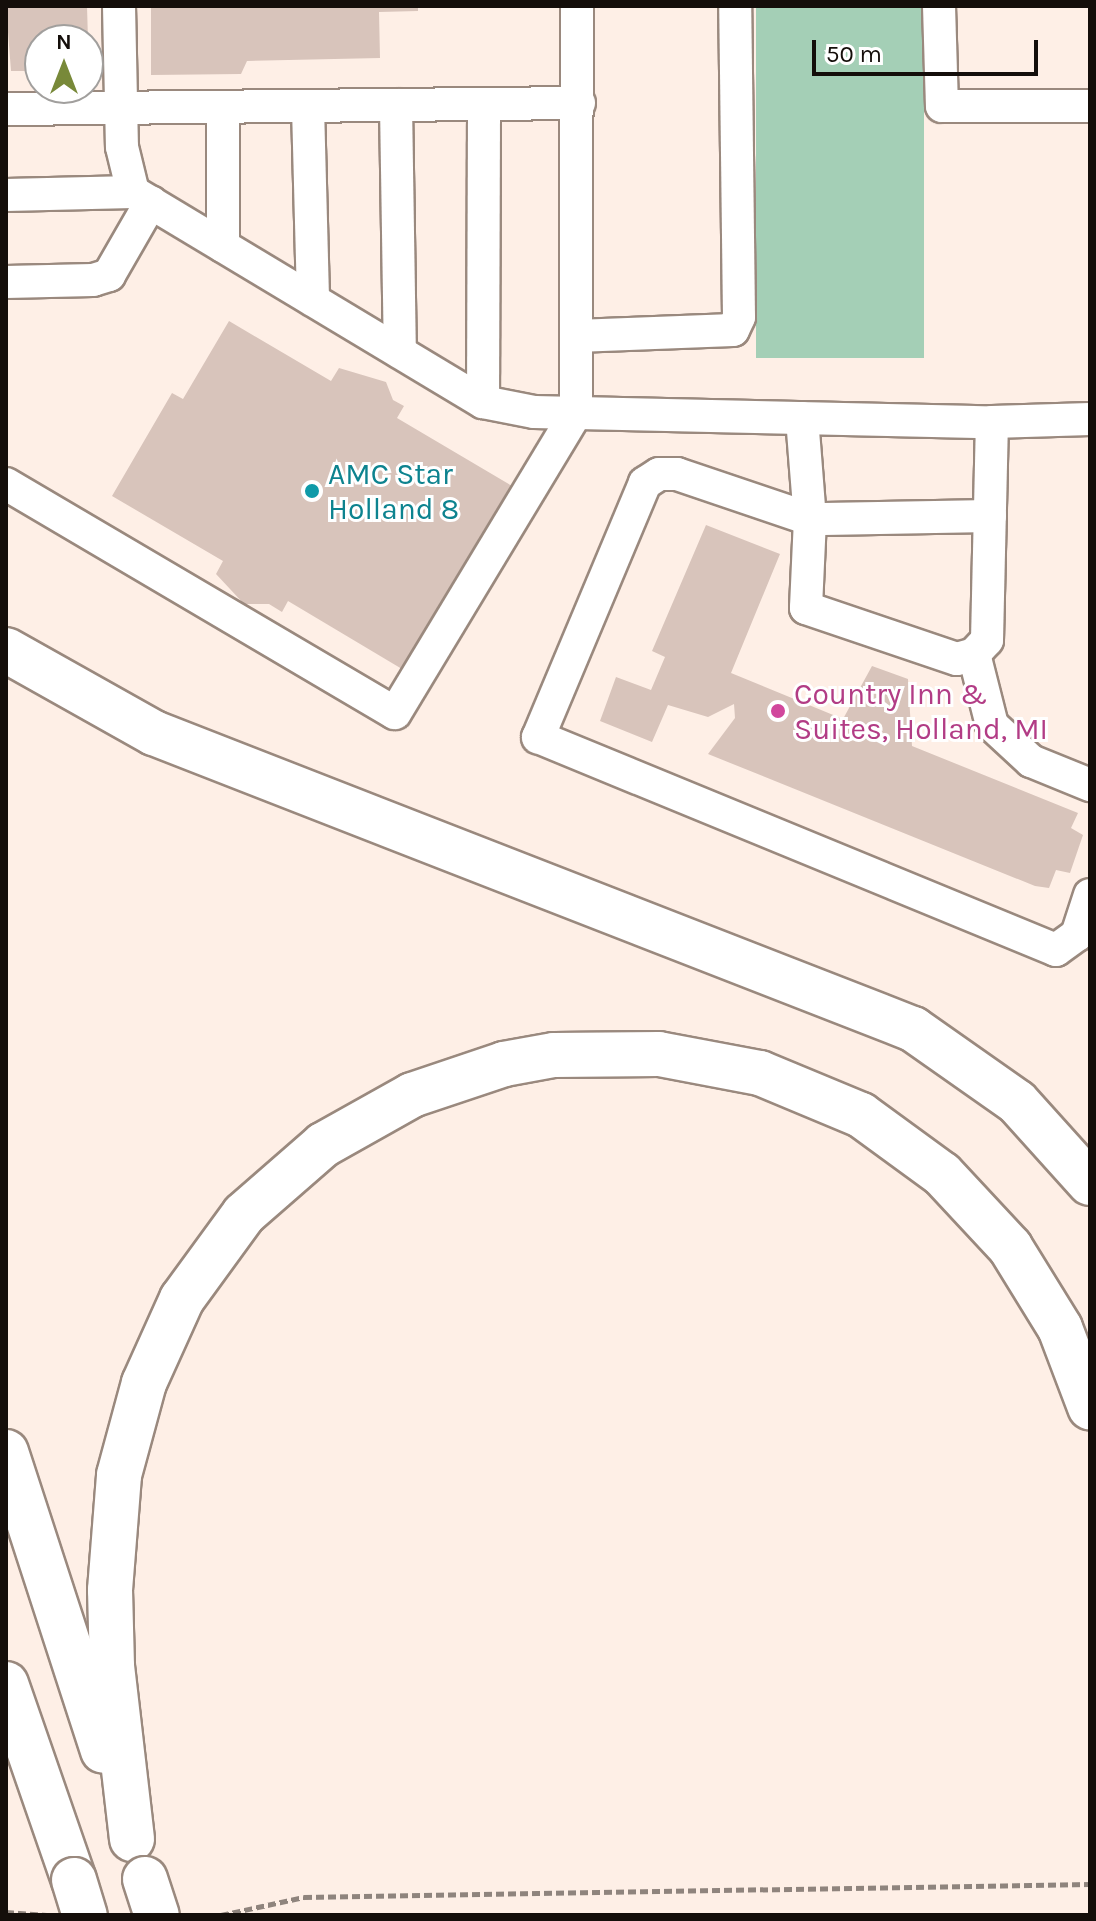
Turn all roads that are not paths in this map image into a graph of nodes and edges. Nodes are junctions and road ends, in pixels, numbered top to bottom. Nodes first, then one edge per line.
1 (119, 6) edge
2 (577, 6) edge
3 (735, 6) edge
4 (939, 6) edge
5 (579, 103) junction
6 (484, 104) junction
7 (396, 105) junction
8 (1090, 106) edge
9 (308, 107) junction
10 (223, 108) junction
11 (6, 109) edge
12 (121, 109) junction
13 (6, 195) edge
14 (142, 197) junction
15 (223, 246) junction
16 (6, 282) edge
17 (313, 300) junction
18 (576, 336) junction
19 (400, 352) junction
20 (483, 402) junction
21 (576, 413) junction
22 (802, 418) junction
23 (1090, 419) edge
24 (992, 422) junction
25 (6, 484) edge
26 (990, 516) junction
27 (810, 519) junction
28 (6, 650) edge
29 (974, 654) junction
30 (1090, 785) edge
31 (1090, 895) edge
32 (1090, 1183) edge
33 (1090, 1407) edge
34 (6, 1452) edge
35 (6, 1684) edge
36 (132, 1839) junction
37 (151, 1897) edge
38 (71, 1903) edge

1 - 12 lane
2 - 5 lane
3 - 18 lane
4 - 8 lane
5 - 6 lane
5 - 18 lane
6 - 7 lane
6 - 20 lane
7 - 9 lane
7 - 19 lane
9 - 10 lane
9 - 17 lane
10 - 12 lane
10 - 15 lane
11 - 12 lane
12 - 14 lane
13 - 14 lane
14 - 15 lane
14 - 16 lane
15 - 17 lane
17 - 19 lane
18 - 21 lane
19 - 20 lane
20 - 21 lane
21 - 22 lane
21 - 25 lane
22 - 24 lane
22 - 27 lane
23 - 24 lane
24 - 26 lane
26 - 27 lane
26 - 29 lane
27 - 29 lane
27 - 31 lane
28 - 32 highway
29 - 30 lane
33 - 36 highway
34 - 36 highway
35 - 38 highway
36 - 37 highway

